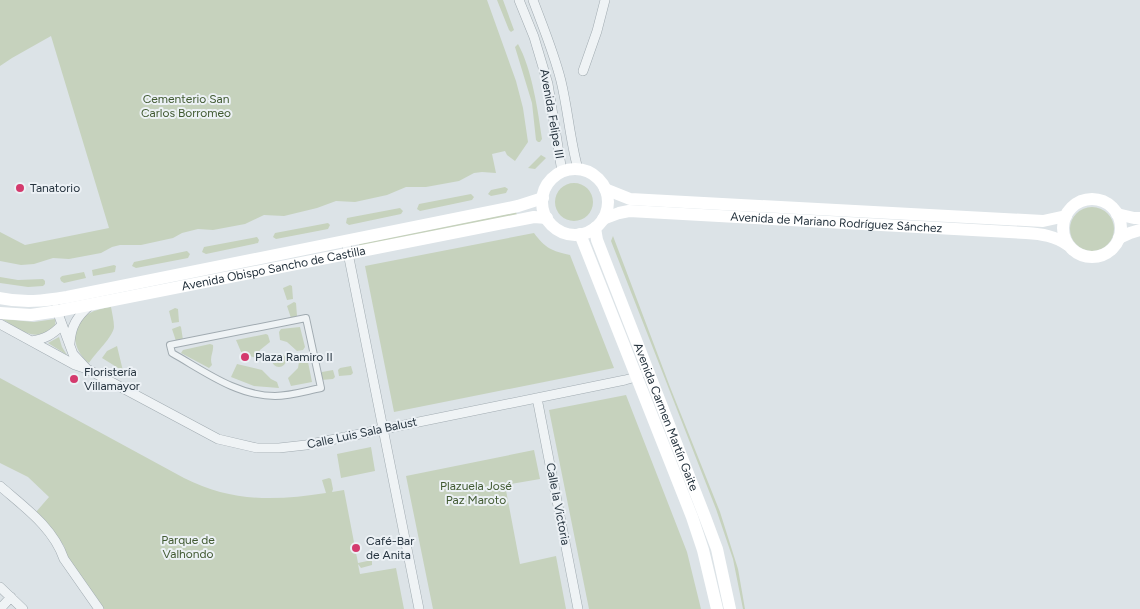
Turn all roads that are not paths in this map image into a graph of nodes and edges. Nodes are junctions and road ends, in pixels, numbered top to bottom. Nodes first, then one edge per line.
1 (520, 0) edge
2 (533, 0) edge
3 (605, 0) edge
4 (583, 71) dead end
5 (578, 169) junction
6 (562, 172) junction
7 (605, 189) junction
8 (542, 198) junction
9 (1117, 214) junction
10 (1066, 216) junction
11 (546, 218) junction
12 (1140, 218) edge
13 (599, 223) junction
14 (1140, 230) edge
15 (580, 234) junction
16 (1119, 238) junction
17 (345, 241) junction
18 (1068, 245) junction
19 (348, 254) junction
20 (0, 298) edge
21 (50, 300) junction
22 (89, 306) junction
23 (58, 312) junction
24 (0, 313) edge
25 (0, 324) edge
26 (62, 325) junction
27 (30, 341) junction
28 (70, 346) junction
29 (646, 366) junction
30 (87, 369) junction
31 (636, 377) junction
32 (320, 386) joint
33 (537, 398) junction
34 (383, 428) junction
35 (0, 486) edge
36 (0, 586) edge
37 (11, 597) junction
38 (0, 609) edge
39 (22, 609) edge
40 (99, 609) edge
41 (419, 609) edge
42 (578, 609) edge
43 (717, 609) edge
44 (730, 609) edge

1 - 6 street, Avenida Felipe III
2 - 5 street, Avenida Felipe III
3 - 4 street
5 - 6 main road
5 - 7 main road
6 - 8 main road
7 - 10 main road, Avenida de Mariano Rodríguez Sánchez
7 - 13 main road
8 - 11 main road
8 - 17 main road, Avenida Obispo Sancho de Castilla
9 - 10 main road
9 - 12 main road
9 - 16 main road
10 - 18 main road
11 - 15 main road
11 - 19 main road, Avenida Obispo Sancho de Castilla
13 - 15 main road
13 - 18 main road, Avenida de Mariano Rodríguez Sánchez
13 - 29 main road, Avenida Carmen Martín Gaite
14 - 16 main road
15 - 31 main road, Avenida Carmen Martín Gaite
16 - 18 main road
17 - 19 street
17 - 21 main road, Avenida Obispo Sancho de Castilla
19 - 22 main road, Avenida Obispo Sancho de Castilla
19 - 34 street
20 - 21 main road, Avenida Obispo Sancho de Castilla
21 - 23 street, Calle Luis Sala Balust
22 - 23 main road, Avenida Obispo Sancho de Castilla
22 - 28 street
23 - 24 main road, Avenida Obispo Sancho de Castilla
23 - 26 street, Calle Luis Sala Balust
25 - 27 street, Calle Luis Sala Balust
26 - 27 street
26 - 28 street, Calle Luis Sala Balust
27 - 30 street, Calle Luis Sala Balust
28 - 30 street, Calle Luis Sala Balust
29 - 31 street
29 - 44 main road, Avenida Carmen Martín Gaite
30 - 34 street, Calle Luis Sala Balust
31 - 33 street, Calle Luis Sala Balust
31 - 43 main road, Avenida Carmen Martín Gaite
32 - 32 street
33 - 34 street, Calle Luis Sala Balust
33 - 42 street, Calle la Victoria
34 - 41 street
35 - 40 street
36 - 37 street
37 - 38 street
37 - 39 street

